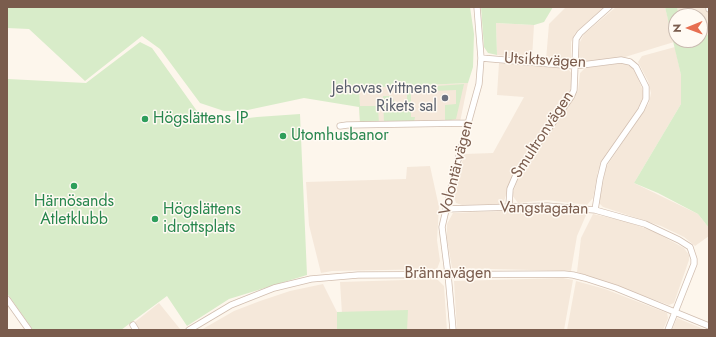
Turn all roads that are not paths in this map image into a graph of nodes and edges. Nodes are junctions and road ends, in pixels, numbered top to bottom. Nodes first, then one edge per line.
1 (477, 7) edge
2 (609, 7) edge
3 (481, 58) junction
4 (574, 66) junction
5 (468, 123) junction
6 (340, 126) dead end
7 (509, 206) junction
8 (446, 209) junction
9 (595, 210) junction
10 (448, 274) junction
11 (7, 299) edge
12 (675, 312) junction
13 (709, 326) edge
14 (29, 330) edge
15 (189, 330) edge
16 (453, 330) edge
17 (668, 330) edge

1 - 3 street, Volontärvägen
2 - 4 street, Smultronvägen
3 - 4 street, Utsiktsvägen
3 - 5 street, Volontärvägen
4 - 7 street, Smultronvägen
4 - 9 street, Utsiktsvägen
5 - 6 street
5 - 8 street, Volontärvägen
7 - 8 street, Vangstagatan
7 - 9 street, Vangstagatan
8 - 10 street, Volontärvägen
9 - 12 street, Vangstagatan
10 - 12 street, Brännavägen
10 - 15 street, Brännavägen
10 - 16 street, Volontärvägen
11 - 14 street
12 - 13 street, Brännavägen
12 - 17 street, Vangstagatan

